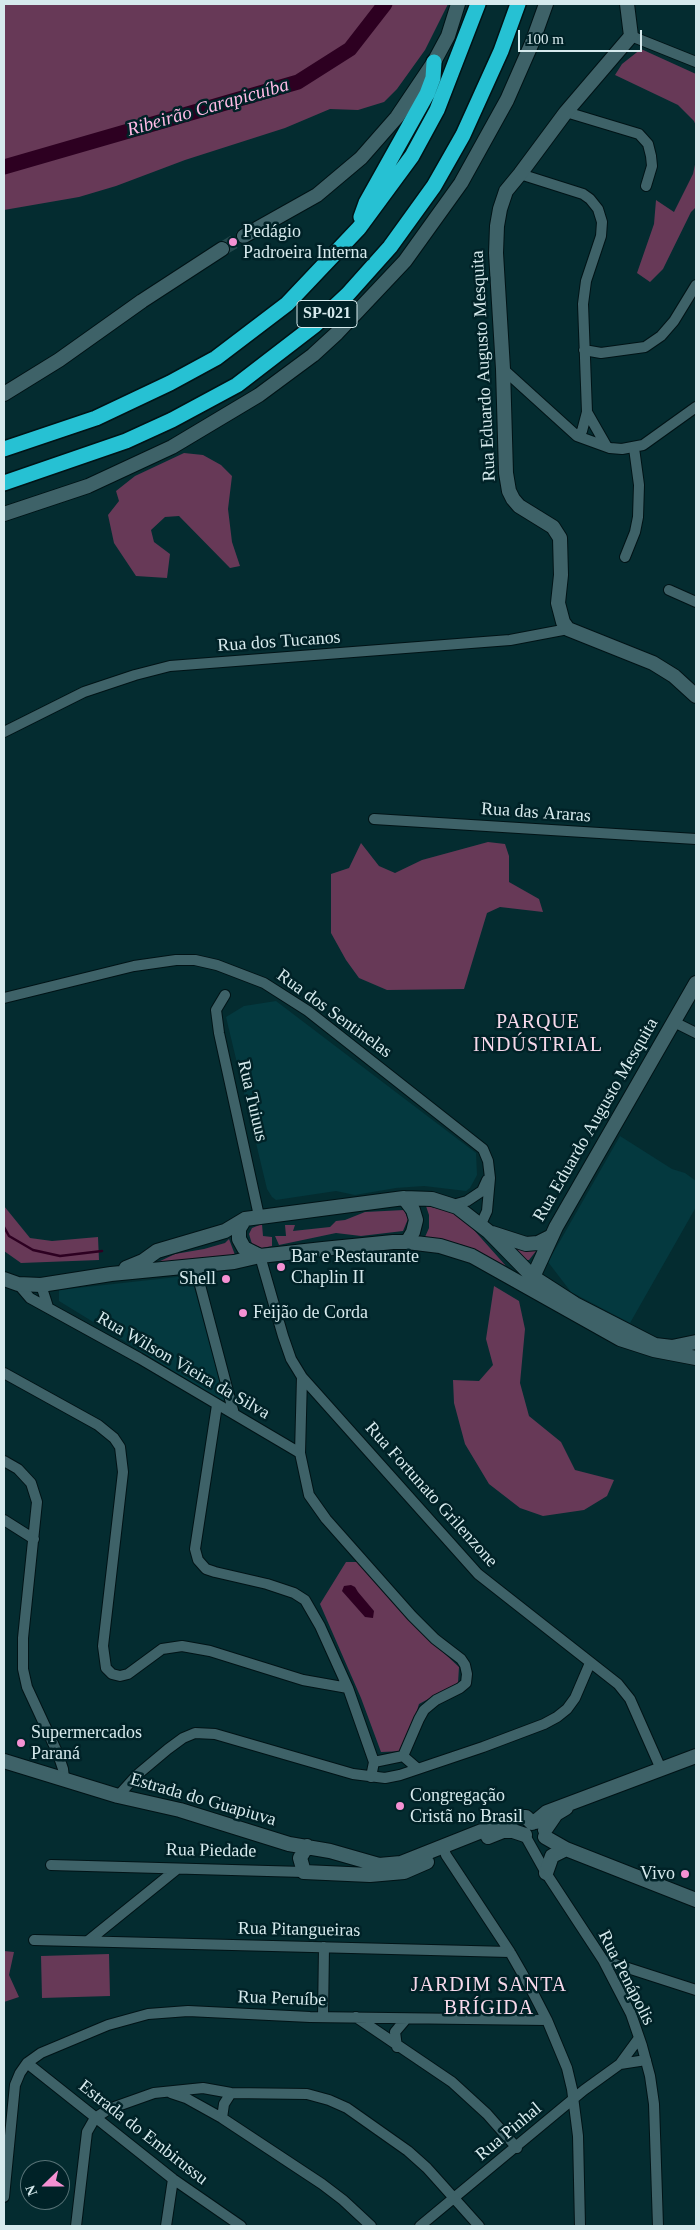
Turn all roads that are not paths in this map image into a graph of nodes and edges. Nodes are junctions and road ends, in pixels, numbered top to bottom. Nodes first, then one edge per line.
1 (458, 4) edge
2 (478, 4) edge
3 (518, 4) edge
4 (546, 4) edge
5 (627, 4) edge
6 (631, 36) junction
7 (434, 62) junction
8 (696, 62) edge
9 (566, 112) junction
10 (520, 174) junction
11 (646, 186) dead end
12 (360, 228) junction
13 (244, 236) tunnel mouth
14 (222, 249) tunnel mouth
15 (696, 285) edge
16 (584, 350) junction
17 (504, 369) junction
18 (4, 394) edge
19 (696, 407) edge
20 (587, 412) junction
21 (577, 436) junction
22 (4, 448) edge
23 (608, 448) junction
24 (634, 448) junction
25 (4, 484) edge
26 (4, 514) edge
27 (625, 557) dead end
28 (670, 590) dead end
29 (696, 602) edge
30 (568, 629) junction
31 (696, 696) edge
32 (4, 732) edge
33 (374, 819) dead end
34 (696, 839) edge
35 (696, 983) edge
36 (225, 995) dead end
37 (4, 998) edge
38 (674, 1022) junction
39 (696, 1033) edge
40 (489, 1171) junction
41 (404, 1198) junction
42 (454, 1205) junction
43 (259, 1216) junction
44 (245, 1218) junction
45 (485, 1228) junction
46 (550, 1237) junction
47 (407, 1242) junction
48 (260, 1256) junction
49 (195, 1266) junction
50 (111, 1274) junction
51 (533, 1278) junction
52 (4, 1279) edge
53 (18, 1284) junction
54 (41, 1285) junction
55 (48, 1307) junction
56 (696, 1342) edge
57 (696, 1358) edge
58 (4, 1372) edge
59 (302, 1377) junction
60 (216, 1405) junction
61 (234, 1414) junction
62 (300, 1453) junction
63 (4, 1461) edge
64 (4, 1520) edge
65 (34, 1539) junction
66 (590, 1663) junction
67 (348, 1688) junction
68 (404, 1756) junction
69 (696, 1756) edge
70 (4, 1761) edge
71 (374, 1762) junction
72 (418, 1769) junction
73 (661, 1769) junction
74 (370, 1777) junction
75 (64, 1778) junction
76 (118, 1796) junction
77 (535, 1831) junction
78 (289, 1844) junction
79 (307, 1846) junction
80 (447, 1848) junction
81 (566, 1849) junction
82 (330, 1851) junction
83 (300, 1858) junction
84 (51, 1866) dead end
85 (176, 1869) junction
86 (304, 1872) junction
87 (325, 1873) junction
88 (546, 1873) junction
89 (370, 1875) joint
90 (696, 1900) edge
91 (34, 1940) dead end
92 (88, 1941) junction
93 (324, 1947) junction
94 (510, 1952) junction
95 (603, 1960) junction
96 (696, 1990) edge
97 (323, 2017) junction
98 (356, 2017) junction
99 (406, 2018) junction
100 (547, 2020) junction
101 (639, 2038) junction
102 (398, 2047) junction
103 (646, 2060) junction
104 (27, 2063) junction
105 (620, 2064) junction
106 (203, 2088) junction
107 (168, 2092) junction
108 (231, 2093) junction
109 (574, 2099) junction
110 (197, 2104) junction
111 (95, 2118) junction
112 (222, 2118) junction
113 (517, 2148) junction
114 (173, 2179) junction
115 (4, 2197) edge
116 (454, 2198) junction
117 (76, 2226) edge
118 (166, 2226) edge
119 (241, 2226) edge
120 (371, 2226) edge
121 (420, 2226) edge
122 (479, 2226) edge
123 (580, 2226) edge
124 (658, 2226) edge

1 - 7 main road
2 - 12 highway, SP-021
3 - 25 highway, SP-021
4 - 26 main road
5 - 6 main road
6 - 8 street
6 - 9 main road, Rua Eduardo Augusto Mesquita
7 - 12 highway
7 - 13 main road
9 - 10 main road, Rua Eduardo Augusto Mesquita
9 - 11 street
10 - 16 street
10 - 17 main road, Rua Eduardo Augusto Mesquita
12 - 22 highway, SP-021
14 - 18 main road
15 - 16 street
16 - 20 street
17 - 21 street
17 - 30 main road, Rua Eduardo Augusto Mesquita
19 - 24 street
20 - 21 street
20 - 23 street
21 - 23 street
23 - 24 street
24 - 27 street
28 - 29 street
30 - 31 main road
30 - 32 street, Rua dos Tucanos
33 - 34 street, Rua das Araras
35 - 38 main road, Rua Eduardo Augusto Mesquita
36 - 43 street, Rua Tuiuus
37 - 40 street, Rua dos Sentinelas
38 - 39 street
38 - 46 main road, Rua Eduardo Augusto Mesquita
40 - 42 street
40 - 45 street, Rua dos Sentinelas
41 - 42 main road
41 - 43 main road
41 - 47 main road
42 - 45 main road
43 - 44 main road
44 - 48 main road
44 - 50 main road
45 - 46 main road
45 - 51 main road
46 - 51 main road, Rua Eduardo Augusto Mesquita
47 - 48 main road
47 - 57 main road
48 - 49 main road
48 - 59 street, Rua Fortunato Grilenzone
49 - 50 main road
49 - 61 street
50 - 54 main road
51 - 56 main road
52 - 53 main road
53 - 54 main road
53 - 55 street, Rua Wilson Vieira da Silva
54 - 55 street
55 - 60 street, Rua Wilson Vieira da Silva
58 - 67 street
59 - 62 street
59 - 66 street, Rua Fortunato Grilenzone
60 - 61 street, Rua Wilson Vieira da Silva
60 - 67 street
61 - 62 street, Rua Wilson Vieira da Silva
62 - 68 street
63 - 65 street
64 - 65 street
65 - 75 street
66 - 72 street
66 - 73 street, Rua Fortunato Grilenzone
67 - 71 street
68 - 71 street
68 - 72 street
69 - 73 main road
70 - 75 main road, Estrada do Guapiuva
71 - 74 street
72 - 74 street
73 - 77 main road
74 - 76 street
75 - 76 main road, Estrada do Guapiuva
76 - 78 main road, Estrada do Guapiuva
77 - 80 main road, Estrada do Guapiuva
77 - 80 main road
77 - 81 main road, Estrada do Guapiuva
77 - 88 street, Rua Penápolis
78 - 79 main road, Estrada do Guapiuva
78 - 83 main road
79 - 82 main road, Estrada do Guapiuva
79 - 83 main road
80 - 82 main road, Estrada do Guapiuva
80 - 89 main road, Estrada do Guapiuva
80 - 94 street
81 - 88 main road
81 - 90 main road, Estrada do Guapiuva
82 - 87 main road
83 - 86 main road
84 - 85 street, Rua Piedade
85 - 86 street, Rua Piedade
85 - 92 street
86 - 87 main road, Rua Piedade
87 - 89 main road, Rua Piedade
88 - 95 street, Rua Penápolis
91 - 92 street, Rua Pitangueiras
92 - 93 street, Rua Pitangueiras
93 - 94 street, Rua Pitangueiras
93 - 97 street
94 - 100 street
95 - 96 street
95 - 101 street, Rua Penápolis
97 - 98 street, Rua Peruíbe
97 - 104 street, Rua Peruíbe
98 - 99 street, Rua Peruíbe
98 - 102 street
99 - 100 street, Rua Peruíbe
99 - 102 street
100 - 109 street
101 - 103 street, Rua Penápolis
101 - 105 street, Rua Pinhal
102 - 113 street
103 - 105 street, Rua Pinhal
103 - 124 street, Rua Penápolis
104 - 111 street, Estrada do Embirussu
104 - 115 street
105 - 109 street, Rua Pinhal
106 - 107 street
106 - 108 street
106 - 110 street
107 - 110 street
107 - 111 street
108 - 112 street
108 - 116 street
109 - 113 street, Rua Pinhal
109 - 123 street
110 - 112 street
111 - 114 street, Estrada do Embirussu
111 - 117 street
112 - 120 street
113 - 116 street, Rua Pinhal
114 - 118 street
114 - 119 street, Estrada do Embirussu
116 - 121 street, Rua Pinhal
116 - 122 street

